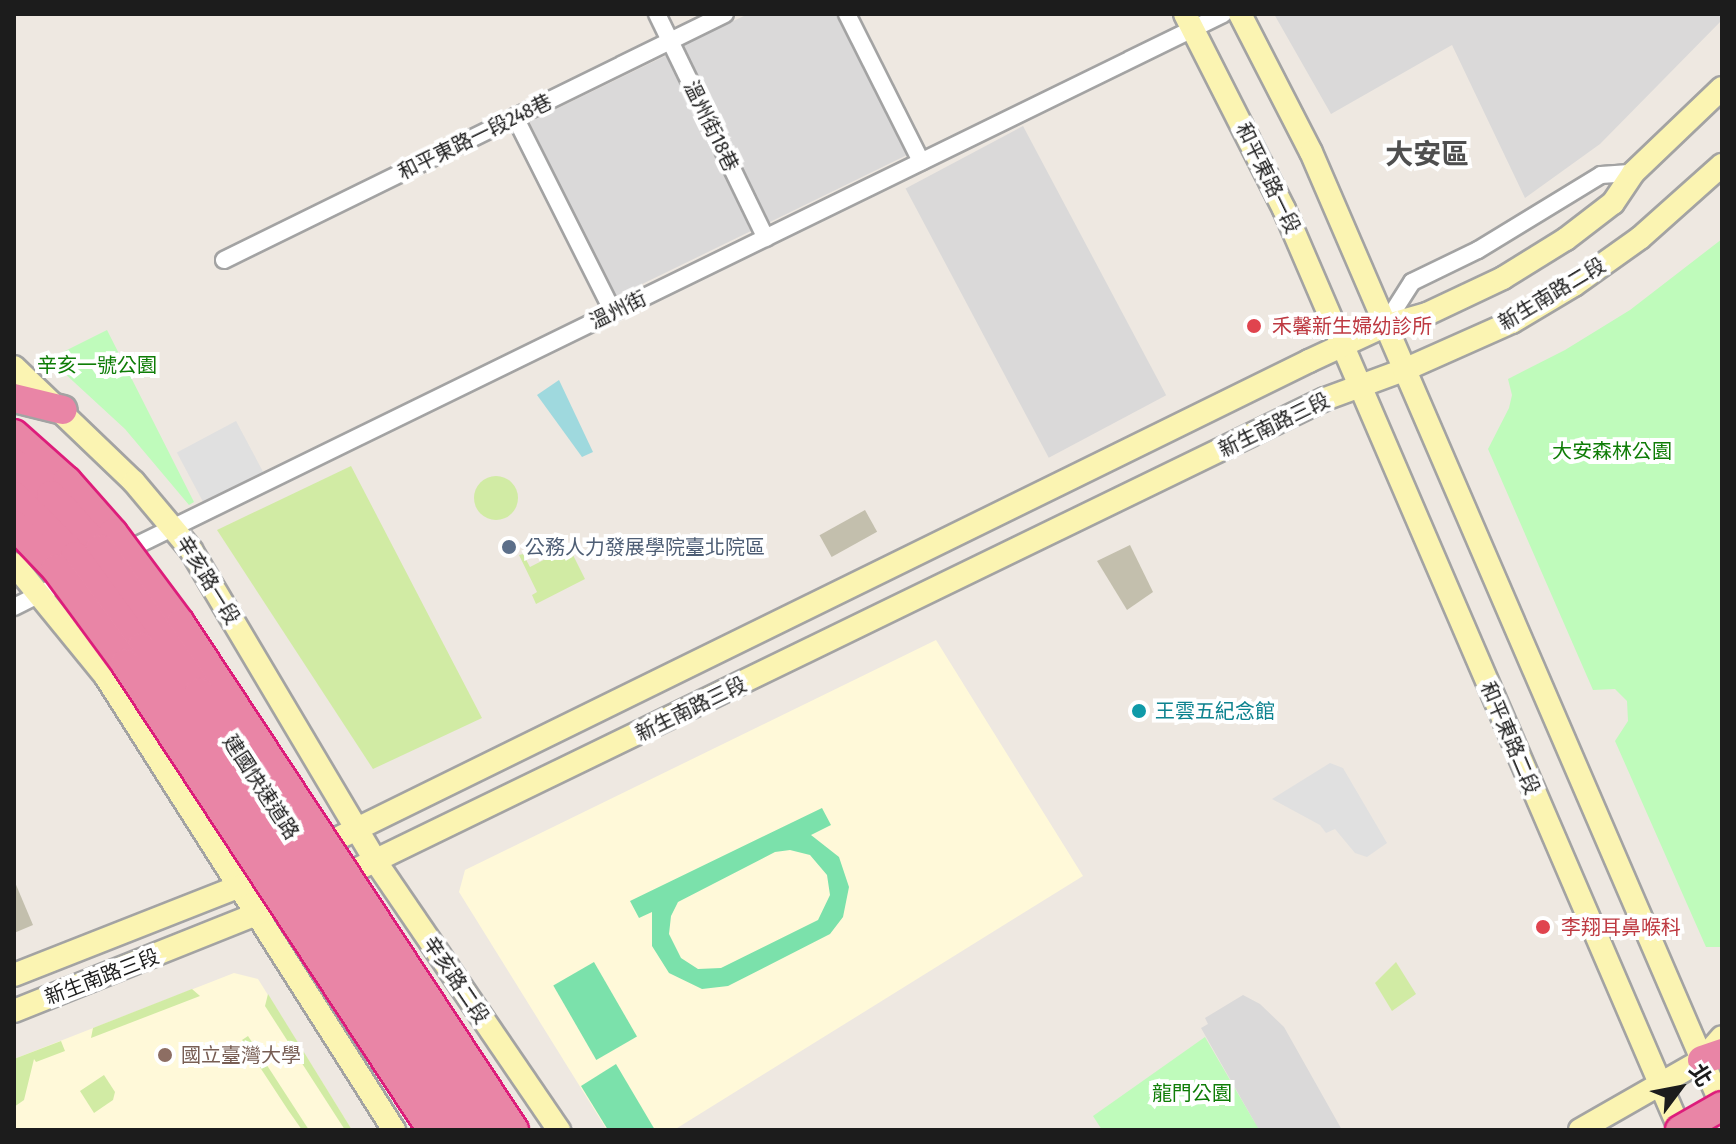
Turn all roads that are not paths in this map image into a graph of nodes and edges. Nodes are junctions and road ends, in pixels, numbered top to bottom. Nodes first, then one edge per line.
1 (657, 14) edge
2 (725, 14) edge
3 (847, 14) edge
4 (1223, 14) edge
5 (1240, 14) edge
6 (1188, 21) edge
7 (670, 41) junction
8 (1722, 88) edge
9 (515, 117) junction
10 (921, 161) junction
11 (1722, 165) edge
12 (1633, 173) junction
13 (766, 238) junction
14 (224, 260) dead end
15 (613, 312) junction
16 (1384, 326) junction
17 (1342, 345) junction
18 (14, 367) edge
19 (1404, 370) junction
20 (1358, 384) junction
21 (14, 398) edge
22 (63, 410) junction
23 (14, 434) edge
24 (14, 463) edge
25 (14, 496) edge
26 (14, 525) edge
27 (174, 527) junction
28 (14, 564) edge
29 (40, 593) junction
30 (14, 607) edge
31 (356, 829) junction
32 (376, 862) junction
33 (240, 886) junction
34 (258, 915) junction
35 (14, 975) edge
36 (14, 1011) edge
37 (1722, 1037) edge
38 (1712, 1057) edge
39 (1660, 1084) junction
40 (1722, 1106) edge
41 (394, 1130) edge
42 (432, 1130) edge
43 (457, 1130) edge
44 (484, 1130) edge
45 (514, 1130) edge
46 (559, 1130) edge
47 (1580, 1130) edge
48 (1680, 1130) edge

1 - 7 street, 溫州街18巷
2 - 7 street, 和平東路一段248巷
3 - 10 street
4 - 6 street, 溫州街
5 - 16 main road
6 - 10 street, 溫州街
6 - 17 main road, 和平東路一段
7 - 9 street, 和平東路一段248巷
7 - 13 street, 溫州街18巷
8 - 12 main road, 新生南路二段
9 - 14 street, 和平東路一段248巷
9 - 15 street
10 - 13 street, 溫州街
11 - 19 main road, 新生南路二段
12 - 16 main road, 新生南路二段
12 - 16 street
13 - 15 street, 溫州街
15 - 27 street, 溫州街
16 - 17 main road, 新生南路二段
16 - 19 main road
17 - 20 main road, 和平東路二段
17 - 31 main road, 新生南路三段
18 - 22 main road, 辛亥路一段
19 - 20 main road, 新生南路二段
19 - 38 main road
20 - 32 main road, 新生南路三段
20 - 39 main road, 和平東路二段
21 - 22 highway
22 - 27 main road, 辛亥路一段
23 - 45 highway, bridge
24 - 44 highway, 建國快速道路, bridge
25 - 43 highway, 建國快速道路, bridge
26 - 42 highway, bridge
27 - 29 street, 溫州街
27 - 31 main road, 辛亥路一段
28 - 29 main road
29 - 30 street, 溫州街
29 - 33 main road
31 - 32 main road, 辛亥路二段
31 - 33 main road, 新生南路三段
32 - 34 main road, 新生南路三段
32 - 46 main road, 辛亥路二段
33 - 34 main road
33 - 35 main road, 新生南路三段
34 - 36 main road, 新生南路三段
34 - 41 main road
37 - 38 main road
38 - 39 main road
38 - 40 main road
39 - 47 main road
39 - 48 main road, 和平東路二段
40 - 48 highway, bridge

